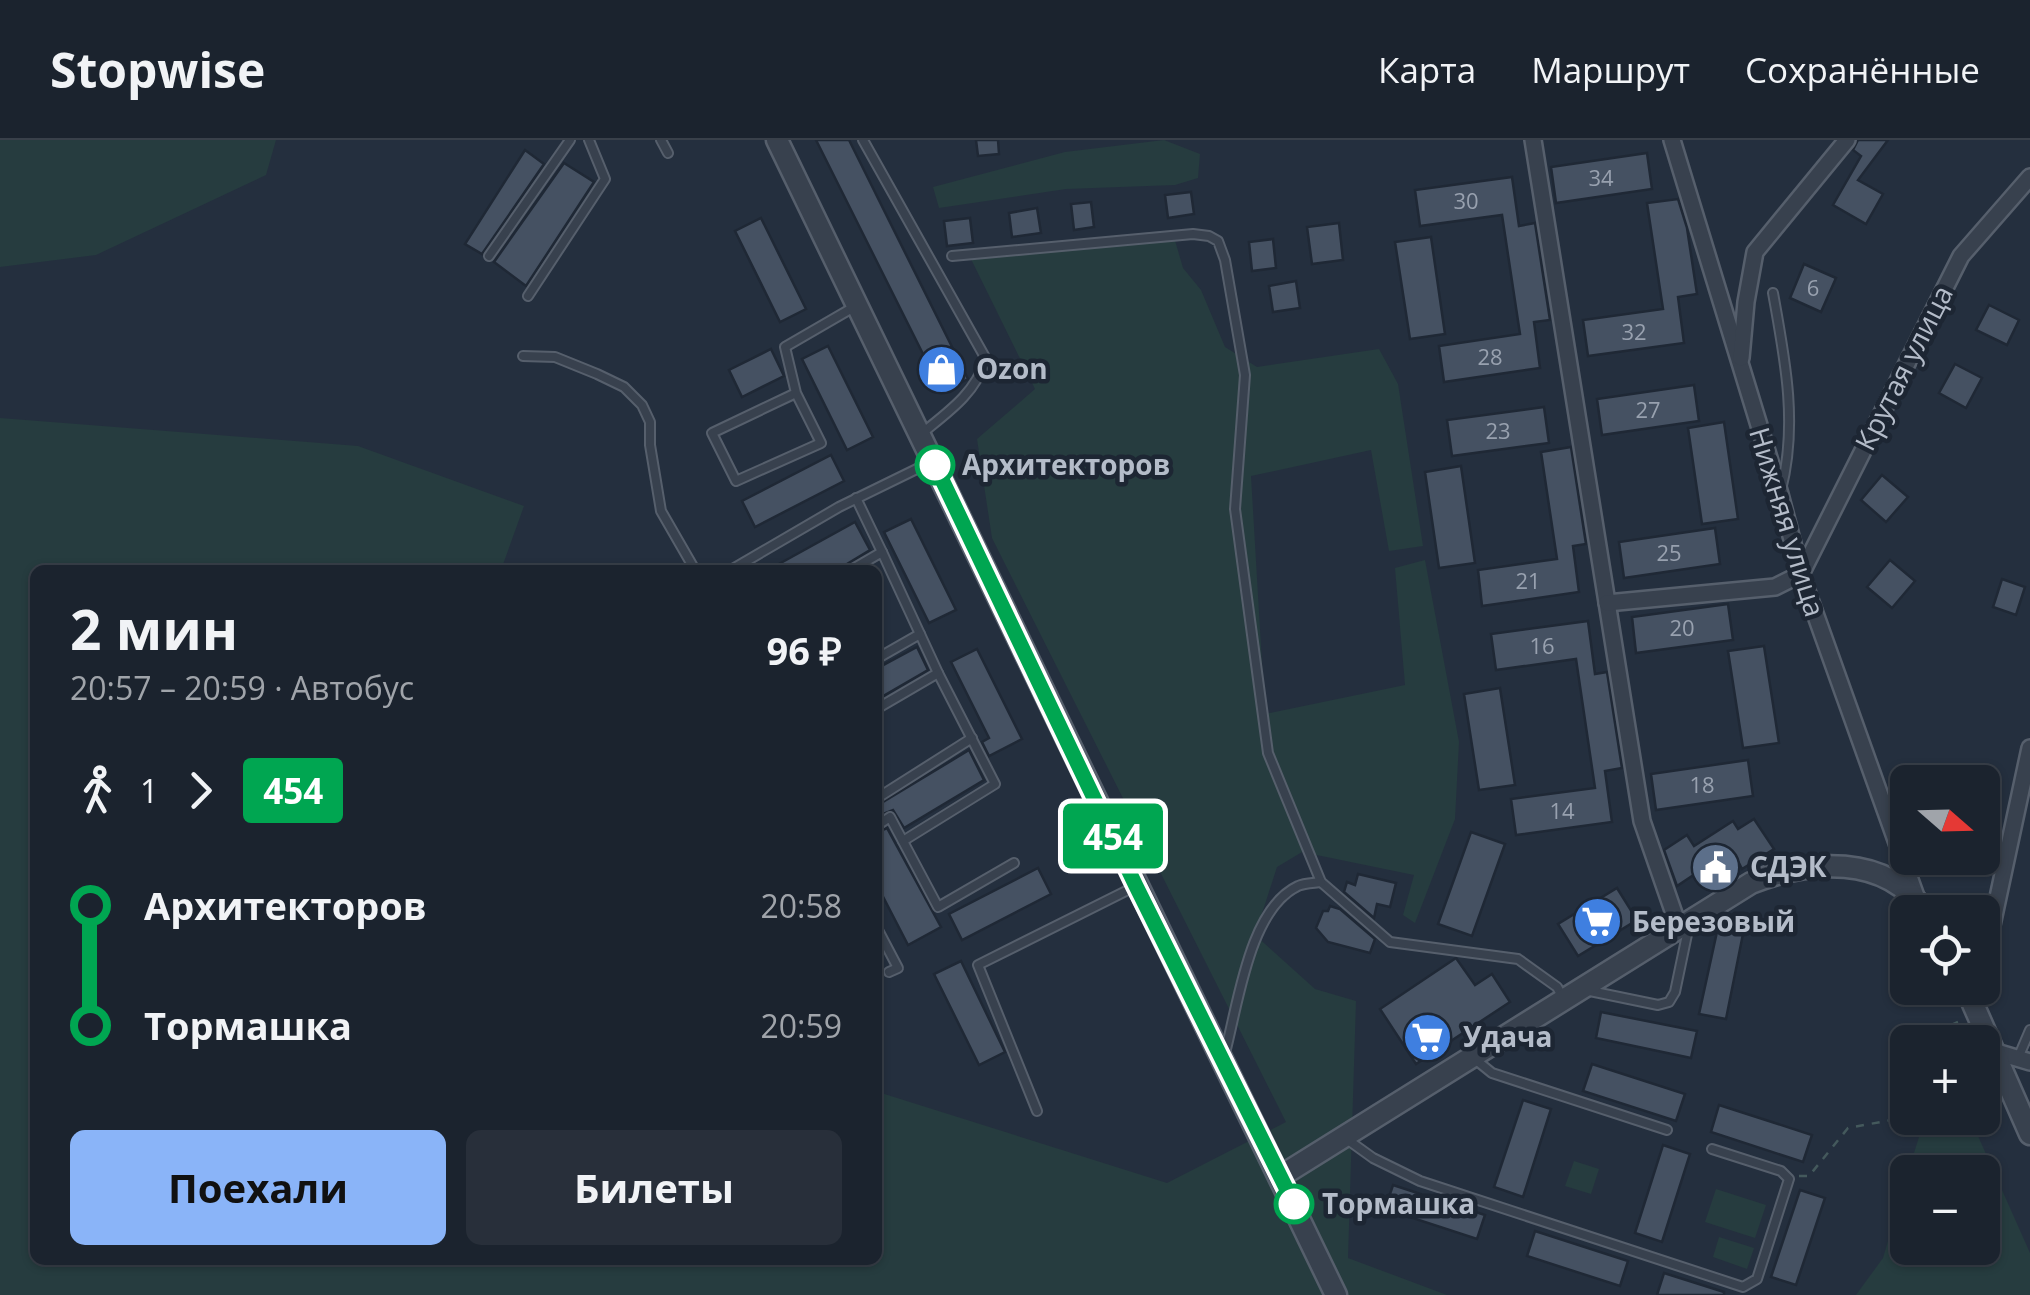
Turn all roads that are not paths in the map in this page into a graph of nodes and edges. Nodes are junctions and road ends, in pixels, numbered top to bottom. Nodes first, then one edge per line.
1 (570, 140) edge
2 (589, 140) edge
3 (662, 140) edge
4 (777, 140) edge
5 (863, 140) edge
6 (1534, 140) edge
7 (1672, 140) edge
8 (1847, 140) edge
9 (668, 153) dead end
10 (2030, 176) edge
11 (489, 256) dead end
12 (952, 256) dead end
13 (1773, 292) dead end
14 (528, 296) dead end
15 (858, 304) junction
16 (524, 356) dead end
17 (1740, 367) junction
18 (796, 394) junction
19 (921, 434) junction
20 (933, 461) junction
21 (1780, 494) junction
22 (856, 498) junction
23 (882, 552) junction
24 (691, 565) edge
25 (740, 565) edge
26 (860, 565) edge
27 (1800, 574) junction
28 (1607, 603) junction
29 (920, 634) junction
30 (882, 656) edge
31 (938, 673) junction
32 (882, 706) edge
33 (972, 738) junction
34 (2030, 748) edge
35 (882, 794) edge
36 (882, 803) edge
37 (890, 817) junction
38 (882, 822) edge
39 (903, 841) junction
40 (1014, 863) dead end
41 (1321, 882) junction
42 (1136, 886) junction
43 (1907, 895) edge
44 (1917, 895) edge
45 (1998, 895) edge
46 (1684, 924) junction
47 (882, 938) edge
48 (889, 972) dead end
49 (1572, 994) junction
50 (2030, 1030) edge
51 (2000, 1053) edge
52 (1473, 1056) junction
53 (2024, 1060) edge
54 (1223, 1061) junction
55 (2000, 1065) edge
56 (1036, 1111) dead end
57 (1667, 1130) dead end
58 (2030, 1134) edge
59 (1344, 1137) junction
60 (1712, 1149) dead end
61 (1282, 1176) junction
62 (1336, 1295) edge

1 - 11 lane
2 - 14 lane
3 - 9 lane
4 - 15 street
5 - 19 lane
6 - 28 street
7 - 17 street, Нижняя улица
8 - 17 street
10 - 27 street, Крутая улица
12 - 41 lane
13 - 21 lane
15 - 18 lane
15 - 19 street
16 - 24 lane
17 - 21 street, Нижняя улица
18 - 18 lane
19 - 20 street
20 - 22 lane
20 - 42 street
21 - 27 street, Нижняя улица
22 - 23 lane
22 - 25 lane
23 - 26 lane
23 - 29 lane
27 - 28 street
27 - 44 street, Нижняя улица
28 - 46 street
29 - 30 lane
29 - 31 lane
31 - 32 lane
31 - 33 lane
33 - 35 lane
33 - 39 lane
34 - 45 street
36 - 37 lane
37 - 38 lane
37 - 39 lane
39 - 40 lane
41 - 49 lane
41 - 54 lane
42 - 54 street
42 - 56 lane
43 - 46 street
46 - 49 street
46 - 49 lane
47 - 48 lane
49 - 52 street
50 - 53 lane
51 - 53 street
52 - 57 lane
52 - 59 street
54 - 61 street
55 - 58 street
59 - 60 lane
59 - 61 street
61 - 62 street

